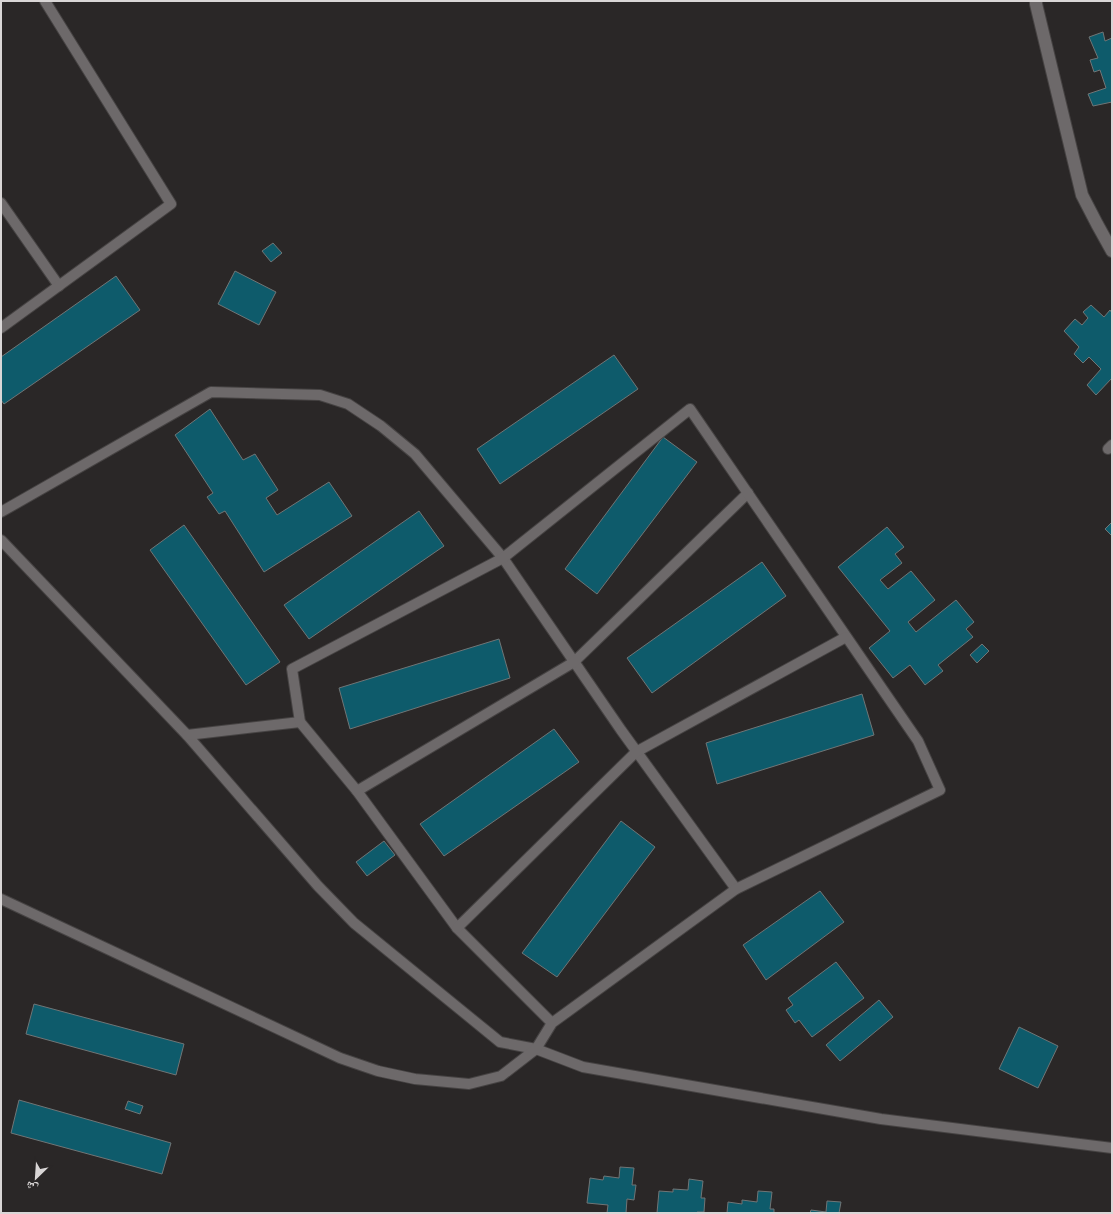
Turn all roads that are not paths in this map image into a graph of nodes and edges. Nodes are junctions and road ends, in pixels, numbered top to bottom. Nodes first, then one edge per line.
1 (45, 1) edge
2 (1036, 1) edge
3 (1, 203) edge
4 (1112, 251) edge
5 (59, 286) junction
6 (1, 328) edge
7 (748, 493) junction
8 (1, 512) edge
9 (1, 540) edge
10 (503, 558) junction
11 (846, 637) junction
12 (574, 662) junction
13 (300, 722) junction
14 (187, 735) junction
15 (636, 752) junction
16 (357, 791) junction
17 (736, 889) junction
18 (1, 899) edge
19 (457, 928) junction
20 (552, 1023) junction
21 (536, 1050) junction
22 (1112, 1148) edge

1 - 5 lane
2 - 4 street
3 - 5 lane
5 - 6 lane
7 - 10 lane
7 - 11 lane
7 - 12 lane
8 - 10 lane
9 - 14 lane
10 - 12 lane
10 - 13 lane
11 - 15 lane
11 - 17 lane
12 - 15 lane
12 - 16 lane
13 - 14 lane
13 - 16 lane
14 - 21 lane
15 - 17 lane
15 - 19 lane
16 - 19 lane
17 - 20 lane
18 - 21 lane
19 - 20 lane
20 - 21 lane
21 - 22 lane

